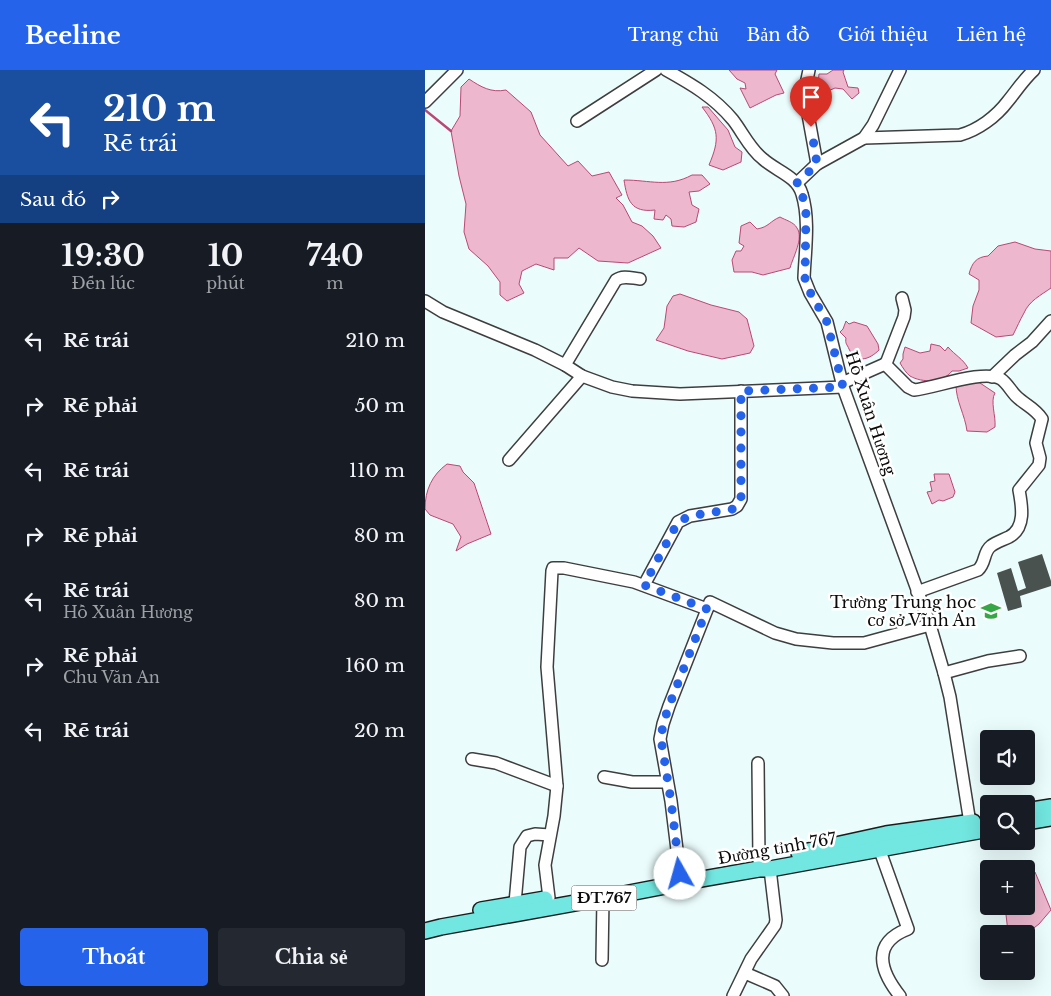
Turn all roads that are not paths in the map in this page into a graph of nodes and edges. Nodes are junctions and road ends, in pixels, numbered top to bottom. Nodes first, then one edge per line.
1 (457, 70) edge
2 (656, 70) edge
3 (666, 70) edge
4 (809, 70) edge
5 (900, 70) edge
6 (1034, 70) edge
7 (425, 102) edge
8 (577, 121) dead end
9 (865, 138) junction
10 (817, 164) junction
11 (797, 183) junction
12 (640, 279) dead end
13 (902, 298) dead end
14 (425, 302) edge
15 (1051, 321) edge
16 (885, 364) junction
17 (565, 365) junction
18 (582, 376) junction
19 (992, 377) junction
20 (842, 385) junction
21 (741, 391) junction
22 (1051, 453) edge
23 (1040, 458) junction
24 (509, 460) dead end
25 (644, 585) junction
26 (917, 592) junction
27 (707, 609) junction
28 (930, 625) junction
29 (1020, 656) dead end
30 (944, 673) junction
31 (472, 759) dead end
32 (758, 763) dead end
33 (604, 777) dead end
34 (667, 782) junction
35 (557, 786) junction
36 (1051, 806) edge
37 (1035, 809) edge
38 (1051, 818) edge
39 (1035, 821) edge
40 (980, 823) edge
41 (971, 827) junction
42 (980, 828) edge
43 (550, 835) junction
44 (879, 848) junction
45 (793, 860) junction
46 (765, 865) junction
47 (680, 874) junction
48 (549, 898) junction
49 (603, 898) junction
50 (515, 903) junction
51 (425, 921) edge
52 (425, 931) edge
53 (602, 960) dead end
54 (745, 973) junction
55 (733, 996) edge
56 (783, 996) edge
57 (900, 996) edge

1 - 7 street
2 - 8 street
3 - 11 street
4 - 10 street
5 - 9 street
6 - 9 street
9 - 10 street
10 - 11 street
11 - 20 street, Hồ Xuân Hương
12 - 17 street
13 - 16 street
14 - 17 street
15 - 19 street
16 - 19 street
16 - 20 street
17 - 18 street
18 - 21 street
18 - 24 street
19 - 23 street
20 - 21 street
20 - 26 street, Hồ Xuân Hương
21 - 25 street
22 - 23 street
23 - 26 street
25 - 27 street
25 - 35 street
26 - 28 street, Hồ Xuân Hương
27 - 28 street
27 - 34 street
28 - 30 street, Hồ Xuân Hương
29 - 30 street
30 - 41 street, Hồ Xuân Hương
31 - 35 street
32 - 46 street
33 - 34 street
34 - 47 street
35 - 43 street
36 - 37 main road
38 - 39 main road
40 - 41 main road, Đường tỉnh 767 / ĐT.767
41 - 42 main road, Đường tỉnh 767 / ĐT.767
41 - 44 main road, Đường tỉnh 767 / ĐT.767
41 - 45 main road, Đường tỉnh 767 / ĐT.767
43 - 48 street
43 - 50 street
44 - 45 main road, Đường tỉnh 767 / ĐT.767
44 - 57 street
45 - 46 main road, Đường tỉnh 767 / ĐT.767
46 - 47 main road, Đường tỉnh 767 / ĐT.767
46 - 49 main road, Đường tỉnh 767 / ĐT.767
46 - 54 street
47 - 48 main road, Đường tỉnh 767 / ĐT.767
48 - 50 main road, Đường tỉnh 767 / ĐT.767
49 - 52 main road, Đường tỉnh 767 / ĐT.767
49 - 53 street
50 - 51 main road, Đường tỉnh 767 / ĐT.767
54 - 55 street
54 - 56 street

